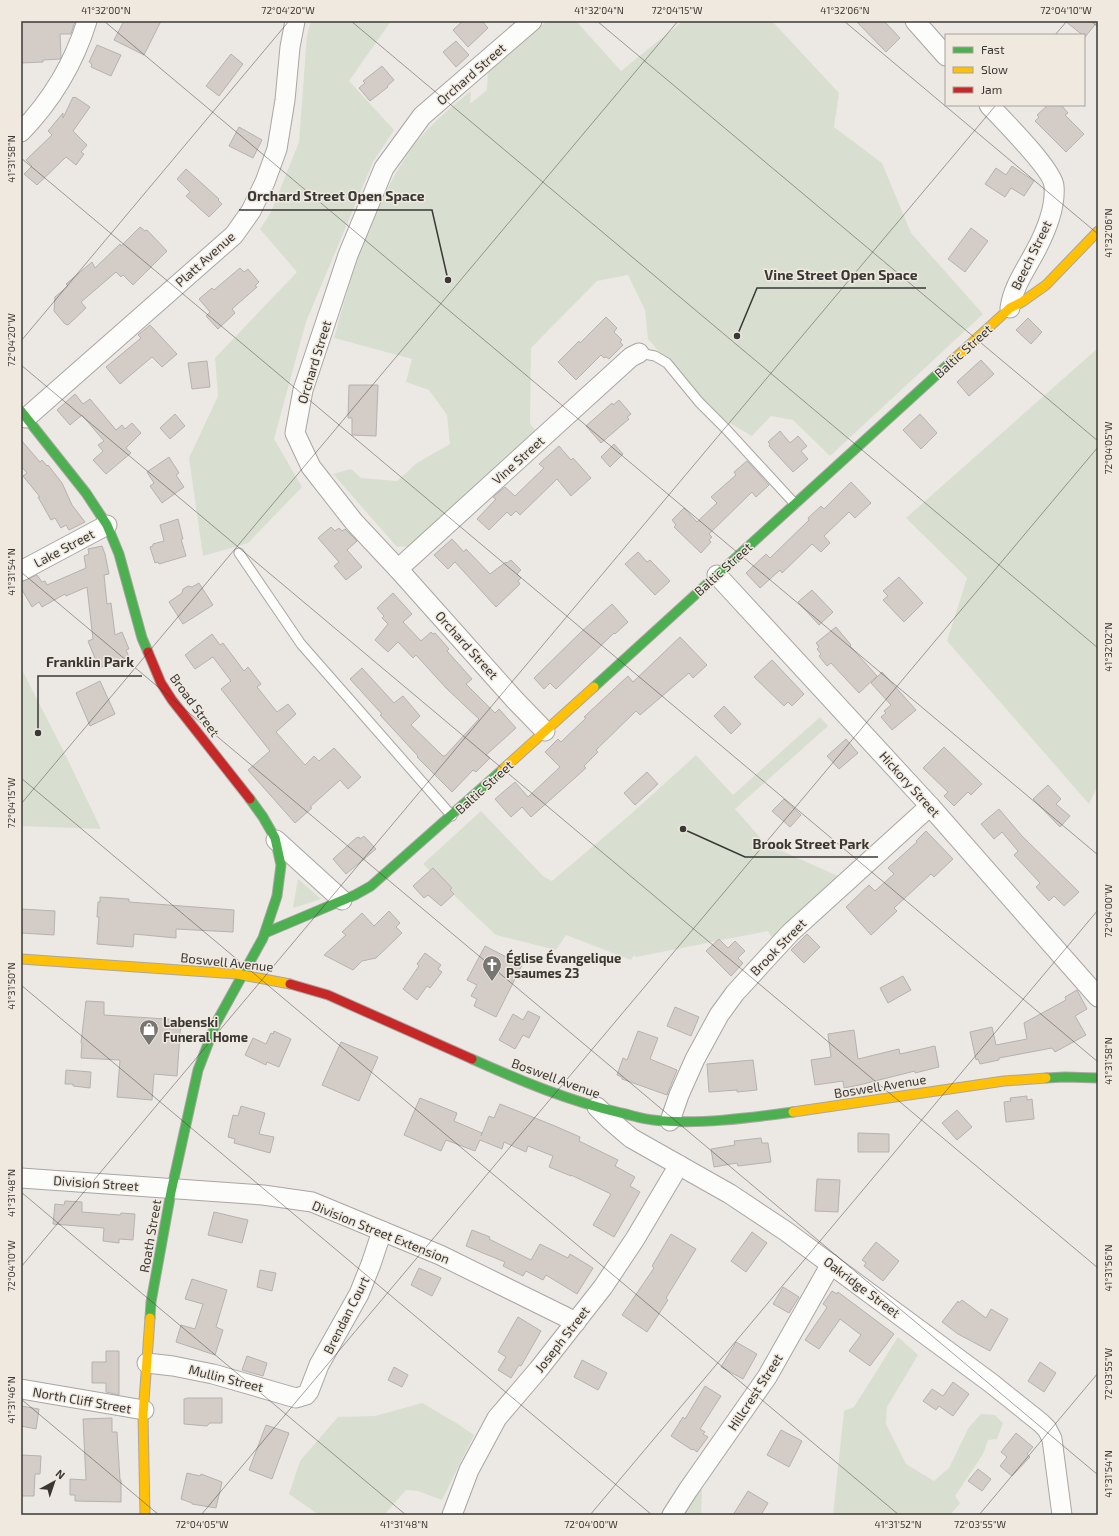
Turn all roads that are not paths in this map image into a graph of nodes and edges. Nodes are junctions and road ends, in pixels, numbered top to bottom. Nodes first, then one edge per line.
1 (87, 21) edge
2 (295, 21) edge
3 (532, 21) edge
4 (915, 21) edge
5 (945, 55) edge
6 (990, 106) edge
7 (21, 132) edge
8 (1098, 231) edge
9 (1010, 308) junction
10 (639, 354) joint
11 (24, 414) edge
12 (795, 504) junction
13 (108, 525) junction
14 (240, 553) dead end
15 (398, 569) junction
16 (21, 571) edge
17 (717, 575) junction
18 (545, 731) junction
19 (930, 806) junction
20 (452, 816) junction
21 (276, 840) junction
22 (342, 900) junction
23 (265, 933) junction
24 (21, 959) edge
25 (244, 975) junction
26 (1098, 997) edge
27 (1098, 1078) edge
28 (598, 1107) junction
29 (670, 1121) junction
30 (680, 1165) junction
31 (21, 1178) edge
32 (172, 1188) junction
33 (382, 1230) junction
34 (831, 1264) junction
35 (576, 1322) junction
36 (147, 1363) junction
37 (21, 1389) edge
38 (303, 1396) joint
39 (144, 1410) junction
40 (145, 1515) edge
41 (452, 1515) edge
42 (672, 1515) edge
43 (1062, 1515) edge

1 - 7 street
2 - 11 street, Platt Avenue
3 - 15 street, Orchard Street
4 - 5 street
6 - 9 street, Beech Street
8 - 9 street, Baltic Street
9 - 12 street, Baltic Street
10 - 12 lane
10 - 15 street, Vine Street
11 - 13 street, Broad Street
12 - 17 street, Baltic Street
13 - 16 street, Lake Street
13 - 21 street, Broad Street
14 - 20 lane
15 - 18 street, Orchard Street
17 - 18 street, Baltic Street
17 - 19 street, Hickory Street
18 - 20 street, Baltic Street
19 - 26 street, Hickory Street
19 - 29 street, Brook Street
20 - 22 street, Baltic Street
21 - 22 street
21 - 23 street, Broad Street
22 - 23 street, Baltic Street
23 - 25 street, Broad Street
24 - 25 street, Boswell Avenue
25 - 28 street, Boswell Avenue
25 - 32 street, Roath Street
27 - 29 street, Boswell Avenue
28 - 29 street, Boswell Avenue
28 - 30 street, Oakridge Street
30 - 34 street, Oakridge Street
30 - 35 street, Joseph Street
31 - 32 street, Division Street
32 - 33 street, Division Street Extension
32 - 36 street, Roath Street
33 - 35 street, Division Street Extension
33 - 38 street, Brendan Court
34 - 42 street, Hillcrest Street
34 - 43 street, Oakridge Street
35 - 41 street, Joseph Street
36 - 38 street, Mullin Street
36 - 39 street, Roath Street
37 - 39 street, North Cliff Street
39 - 40 street, Roath Street

